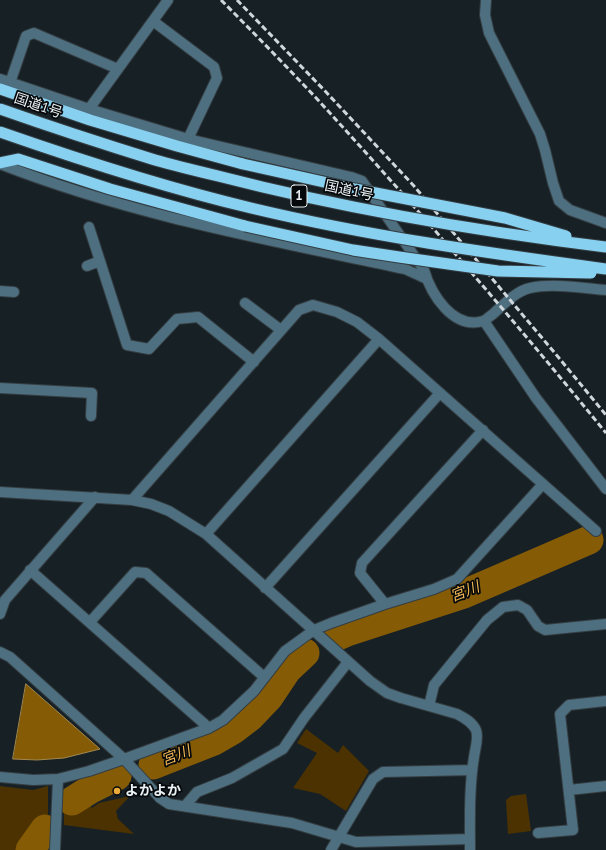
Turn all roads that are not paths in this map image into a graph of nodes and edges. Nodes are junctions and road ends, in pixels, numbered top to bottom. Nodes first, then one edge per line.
1 (168, 0) edge
2 (486, 0) edge
3 (153, 21) junction
4 (118, 69) junction
5 (0, 79) edge
6 (10, 83) junction
7 (0, 89) edge
8 (0, 109) edge
9 (89, 109) junction
10 (0, 132) edge
11 (188, 139) junction
12 (0, 164) edge
13 (606, 223) edge
14 (89, 227) dead end
15 (605, 246) edge
16 (100, 261) junction
17 (87, 266) dead end
18 (606, 269) edge
19 (606, 274) edge
20 (427, 279) junction
21 (606, 290) edge
22 (0, 291) edge
23 (14, 292) dead end
24 (245, 303) dead end
25 (484, 321) junction
26 (281, 330) junction
27 (379, 339) junction
28 (254, 362) junction
29 (0, 388) edge
30 (440, 393) junction
31 (91, 416) dead end
32 (483, 430) junction
33 (544, 484) junction
34 (606, 489) edge
35 (0, 492) edge
36 (95, 497) junction
37 (132, 500) junction
38 (596, 531) dead end
39 (206, 534) junction
40 (30, 570) junction
41 (265, 588) junction
42 (385, 604) junction
43 (0, 614) edge
44 (90, 622) junction
45 (606, 624) edge
46 (314, 630) junction
47 (0, 652) edge
48 (348, 662) junction
49 (264, 677) junction
50 (606, 701) edge
51 (429, 706) junction
52 (209, 728) junction
53 (124, 759) junction
54 (472, 770) junction
55 (0, 776) edge
56 (58, 779) junction
57 (606, 786) edge
58 (569, 790) junction
59 (185, 806) junction
60 (538, 833) dead end
61 (338, 837) junction
62 (470, 839) junction
63 (55, 850) edge
64 (331, 850) edge
65 (470, 850) edge

1 - 3 street
2 - 13 street
3 - 4 street
3 - 11 street
4 - 6 street
4 - 9 street
5 - 6 street
6 - 9 street
7 - 15 highway, bridge
8 - 15 highway, 国道1号 / 1, bridge
9 - 11 street
10 - 18 highway, 1, bridge
11 - 20 street
12 - 19 highway, bridge
12 - 20 street
14 - 16 street
16 - 17 street
16 - 28 street
20 - 25 street
21 - 25 street
22 - 23 street
24 - 26 street
25 - 34 street
26 - 27 street
26 - 28 street
27 - 30 street
27 - 39 street
28 - 37 street
29 - 31 street
30 - 32 street
30 - 41 street
32 - 33 street
32 - 42 street
33 - 38 street
33 - 42 street
35 - 36 street
36 - 37 street
36 - 40 street
37 - 39 street
39 - 41 street
40 - 43 street
40 - 44 street
41 - 46 street
42 - 46 street
44 - 49 street
44 - 52 street
45 - 51 street
46 - 48 street
46 - 49 street
47 - 53 street
48 - 51 street
48 - 59 street
49 - 52 street
50 - 58 street
51 - 54 street
52 - 53 street
53 - 56 street
53 - 59 street
54 - 61 street
54 - 62 street
55 - 56 street
56 - 63 street
57 - 58 street
58 - 60 street
59 - 61 street
61 - 62 street
61 - 64 street
62 - 65 street

